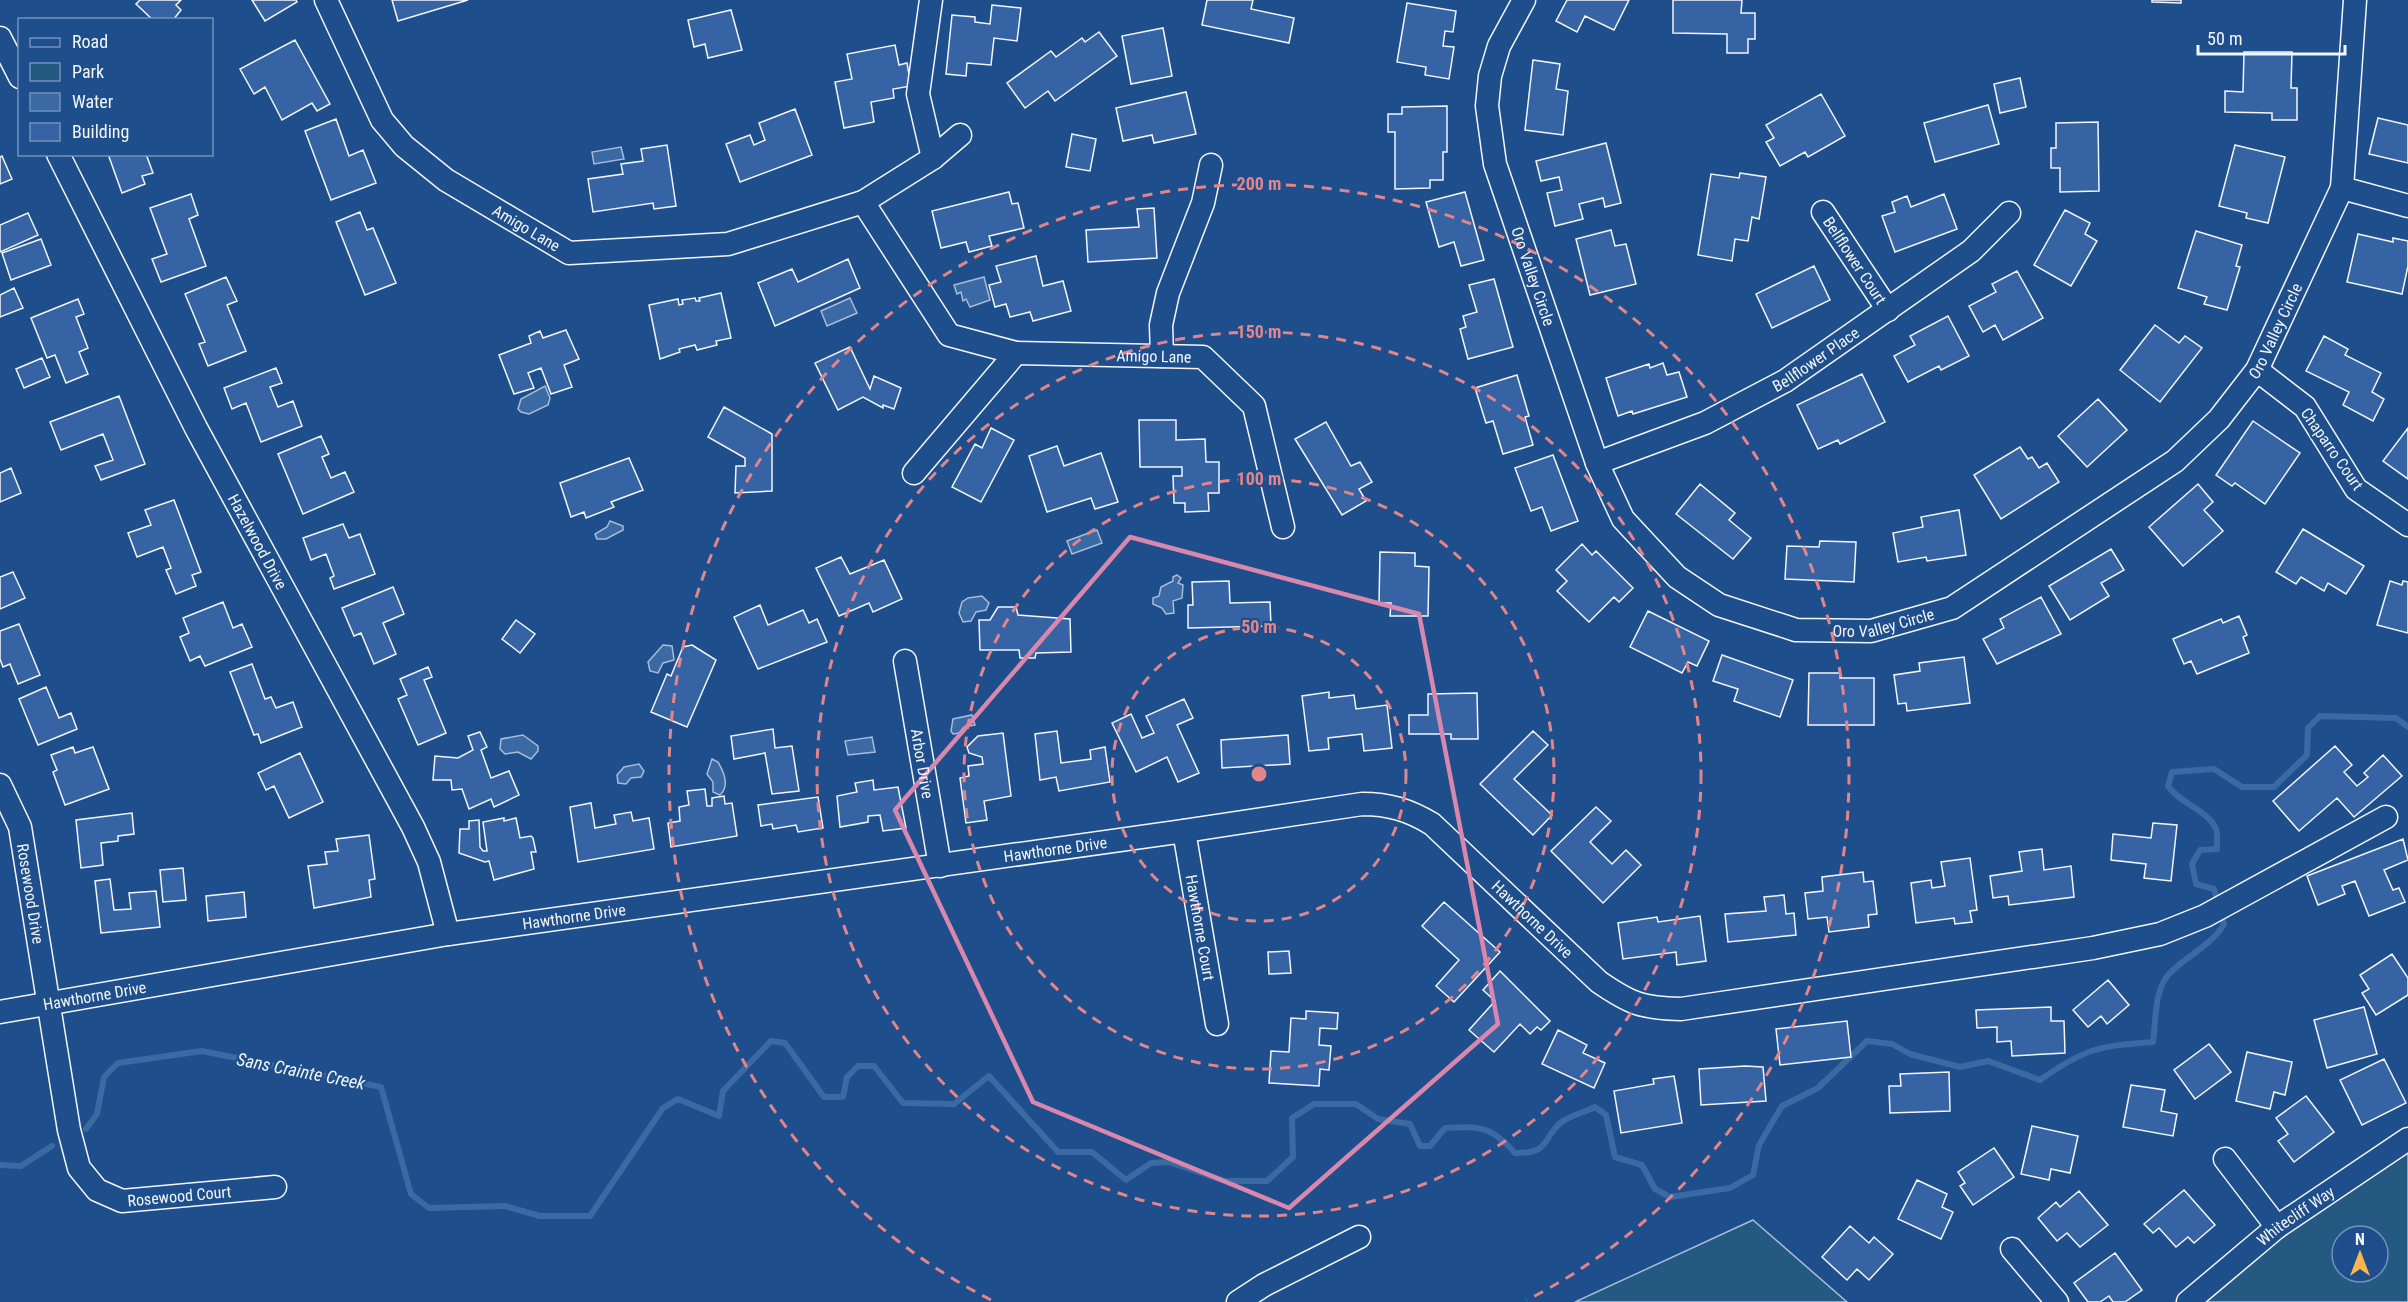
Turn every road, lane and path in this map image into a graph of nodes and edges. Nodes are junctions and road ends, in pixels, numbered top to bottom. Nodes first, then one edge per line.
1 (326, 0) edge
2 (930, 0) edge
3 (1524, 0) edge
4 (2355, 0) edge
5 (0, 38) edge
6 (18, 73) edge
7 (960, 135) dead end
8 (59, 156) edge
9 (933, 158) junction
10 (1211, 165) dead end
11 (2342, 188) junction
12 (863, 202) junction
13 (2408, 206) edge
14 (1823, 212) dead end
15 (2009, 213) dead end
16 (1888, 310) junction
17 (1016, 353) junction
18 (1162, 357) junction
19 (2257, 370) junction
20 (1597, 463) junction
21 (914, 473) dead end
22 (2408, 525) edge
23 (1283, 527) dead end
24 (905, 661) dead end
25 (0, 785) edge
26 (2386, 817) dead end
27 (1184, 831) junction
28 (940, 866) junction
29 (448, 934) junction
30 (50, 1006) junction
31 (0, 1012) edge
32 (1217, 1024) dead end
33 (2408, 1139) edge
34 (2225, 1159) dead end
35 (275, 1187) dead end
36 (2277, 1227) junction
37 (1359, 1237) dead end
38 (2012, 1249) dead end
39 (1238, 1302) edge
40 (2057, 1302) edge
41 (2188, 1302) edge

1 - 12 street, Amigo Lane
2 - 9 street
3 - 20 street, Oro Valley Circle
4 - 11 street, Oro Valley Circle
5 - 6 street
7 - 9 street, Amigo Lane
8 - 29 street, Hazelwood Drive
9 - 12 street, Amigo Lane
10 - 18 street
11 - 13 street
11 - 19 street, Oro Valley Circle
12 - 17 street, Amigo Lane
14 - 16 street, Bellflower Court
15 - 16 street, Bellflower Place
16 - 20 street, Bellflower Place
17 - 18 street, Amigo Lane
17 - 21 street
18 - 23 street, Amigo Lane
19 - 20 street, Oro Valley Circle
19 - 22 street, Chaparro Court
24 - 28 street, Arbor Drive
25 - 30 street, Rosewood Drive
26 - 27 street, Hawthorne Drive
27 - 28 street, Hawthorne Drive
27 - 32 street, Hawthorne Court
28 - 29 street, Hawthorne Drive
29 - 30 street, Hawthorne Drive
30 - 31 street, Hawthorne Drive
30 - 35 street, Rosewood Court
33 - 36 street, Whitecliff Way
34 - 36 street
36 - 41 street, Whitecliff Way
37 - 39 street
38 - 40 street

